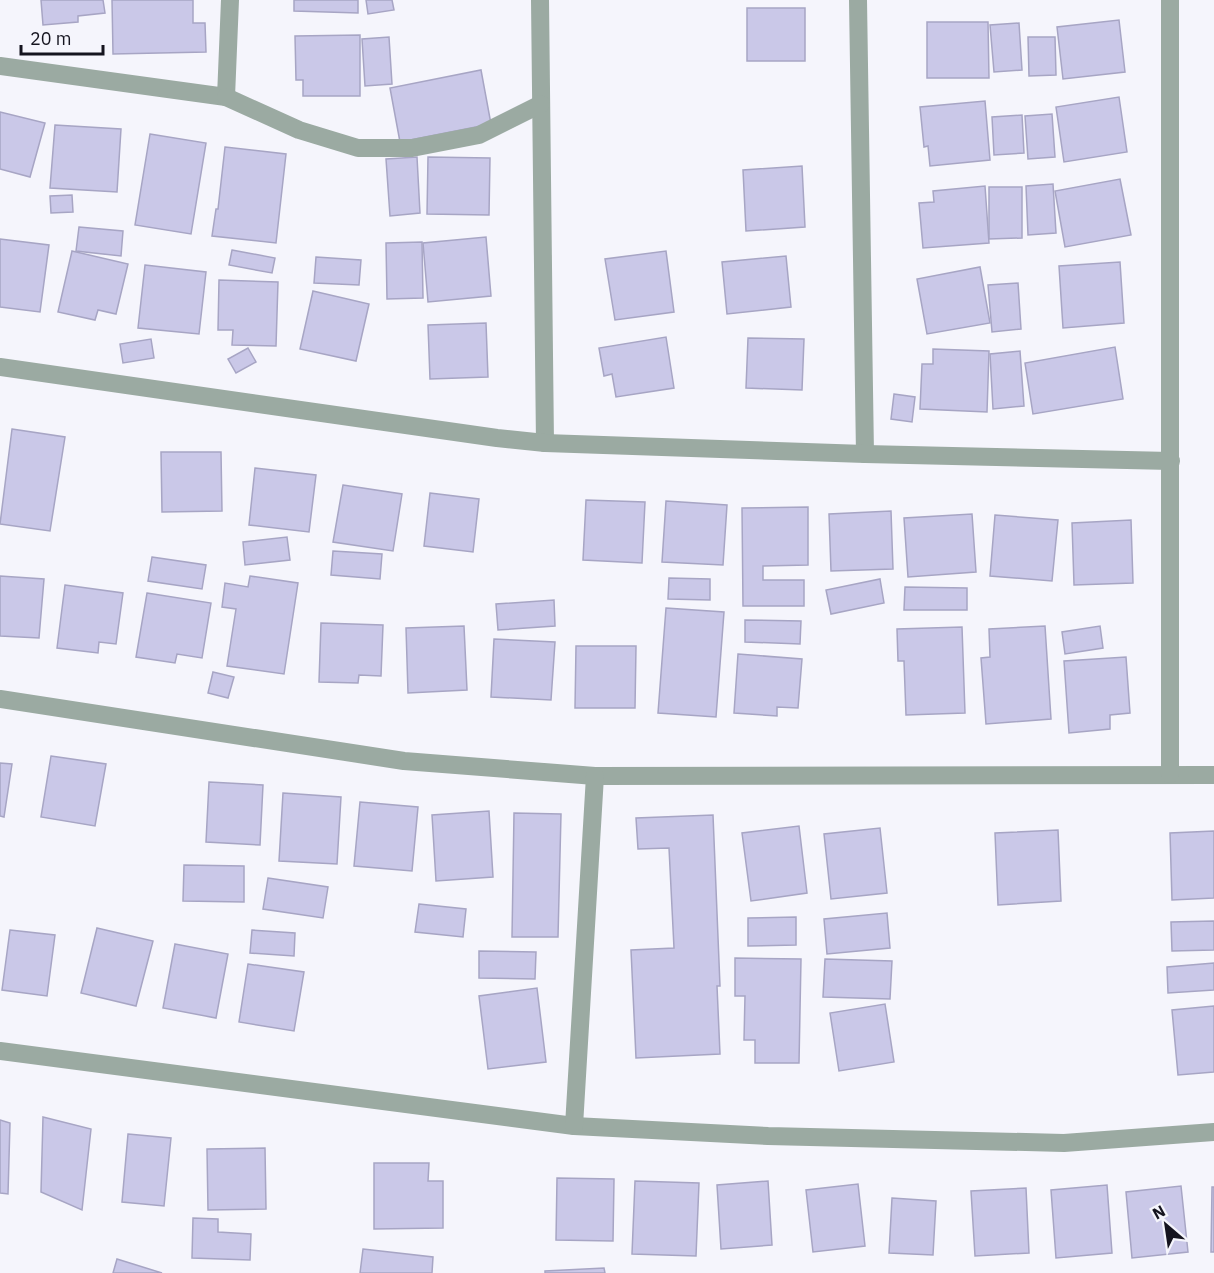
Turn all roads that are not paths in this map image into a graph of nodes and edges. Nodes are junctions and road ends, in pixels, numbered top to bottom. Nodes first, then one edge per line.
1 (230, 0) edge
2 (540, 0) edge
3 (858, 0) edge
4 (1170, 0) edge
5 (0, 66) edge
6 (226, 97) junction
7 (541, 104) junction
8 (0, 367) edge
9 (545, 443) junction
10 (865, 454) junction
11 (1171, 461) junction
12 (0, 699) edge
13 (1170, 774) junction
14 (1214, 775) edge
15 (595, 776) junction
16 (0, 1051) edge
17 (574, 1126) junction
18 (1214, 1132) edge

1 - 6 street
2 - 7 street
3 - 10 street
4 - 11 street
5 - 6 street
6 - 7 street
7 - 9 street
8 - 9 street
9 - 10 street
10 - 11 street
11 - 13 street
12 - 15 street
13 - 14 street
13 - 15 street
15 - 17 street
16 - 17 street
17 - 18 street

